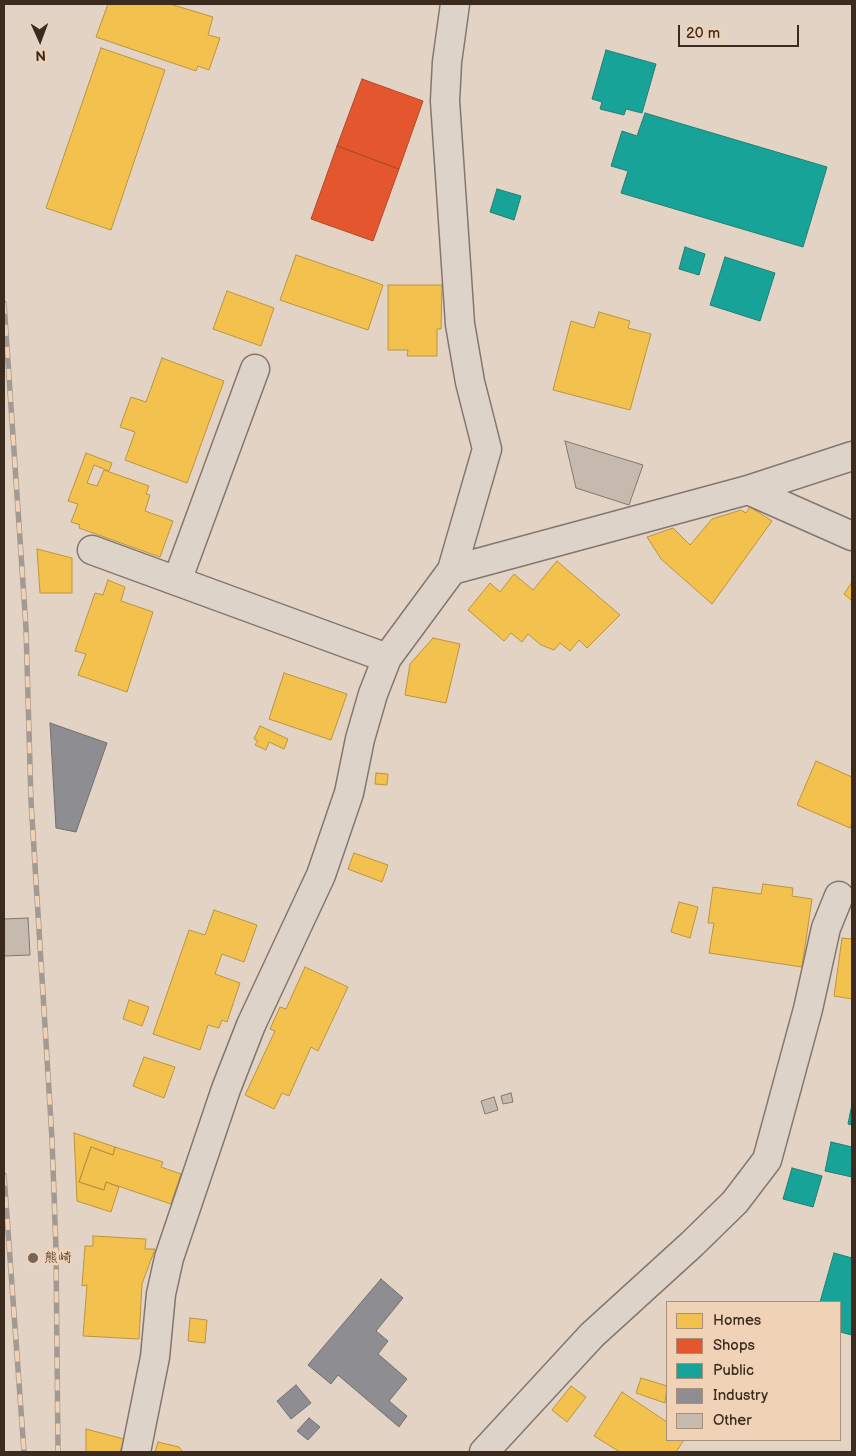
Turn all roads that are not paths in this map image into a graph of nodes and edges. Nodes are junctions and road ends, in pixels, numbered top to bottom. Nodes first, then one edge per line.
1 (454, 4) edge
2 (255, 369) dead end
3 (852, 456) edge
4 (748, 490) junction
5 (852, 536) edge
6 (92, 550) dead end
7 (452, 570) junction
8 (177, 581) junction
9 (387, 658) junction
10 (839, 896) dead end
11 (136, 1452) edge
12 (484, 1452) edge

1 - 7 street
2 - 8 street
3 - 4 street
4 - 5 street
4 - 7 street
6 - 8 street
7 - 9 street
8 - 9 street
9 - 11 street
10 - 12 street

